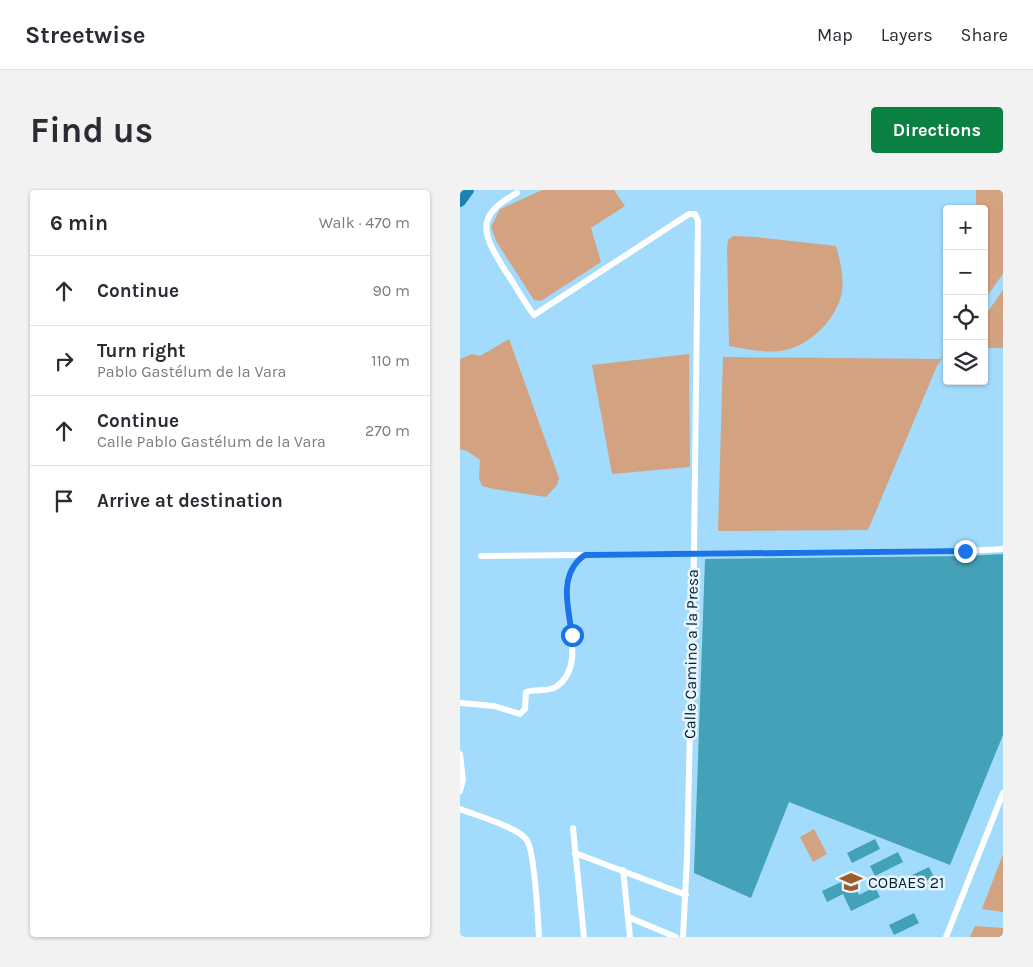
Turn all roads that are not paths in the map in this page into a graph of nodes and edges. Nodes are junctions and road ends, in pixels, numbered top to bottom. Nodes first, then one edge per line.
1 (517, 193) dead end
2 (1003, 549) edge
3 (694, 553) junction
4 (585, 555) junction
5 (481, 556) dead end
6 (460, 703) edge
7 (460, 754) edge
8 (460, 791) edge
9 (1003, 793) edge
10 (460, 809) edge
11 (573, 828) dead end
12 (575, 853) junction
13 (623, 870) junction
14 (686, 895) junction
15 (628, 917) junction
16 (539, 937) edge
17 (584, 937) edge
18 (630, 937) edge
19 (676, 937) edge
20 (683, 937) edge
21 (946, 937) edge

1 - 3 street, Calle Camino a la Presa
2 - 3 street
3 - 4 street
3 - 14 street, Calle Camino a la Presa
4 - 5 street
4 - 6 street
7 - 8 street
9 - 21 street
10 - 16 street
11 - 12 street
12 - 13 street
12 - 17 street
13 - 14 street
13 - 15 street
14 - 20 street, Calle Camino a la Presa
15 - 18 street
15 - 19 street

